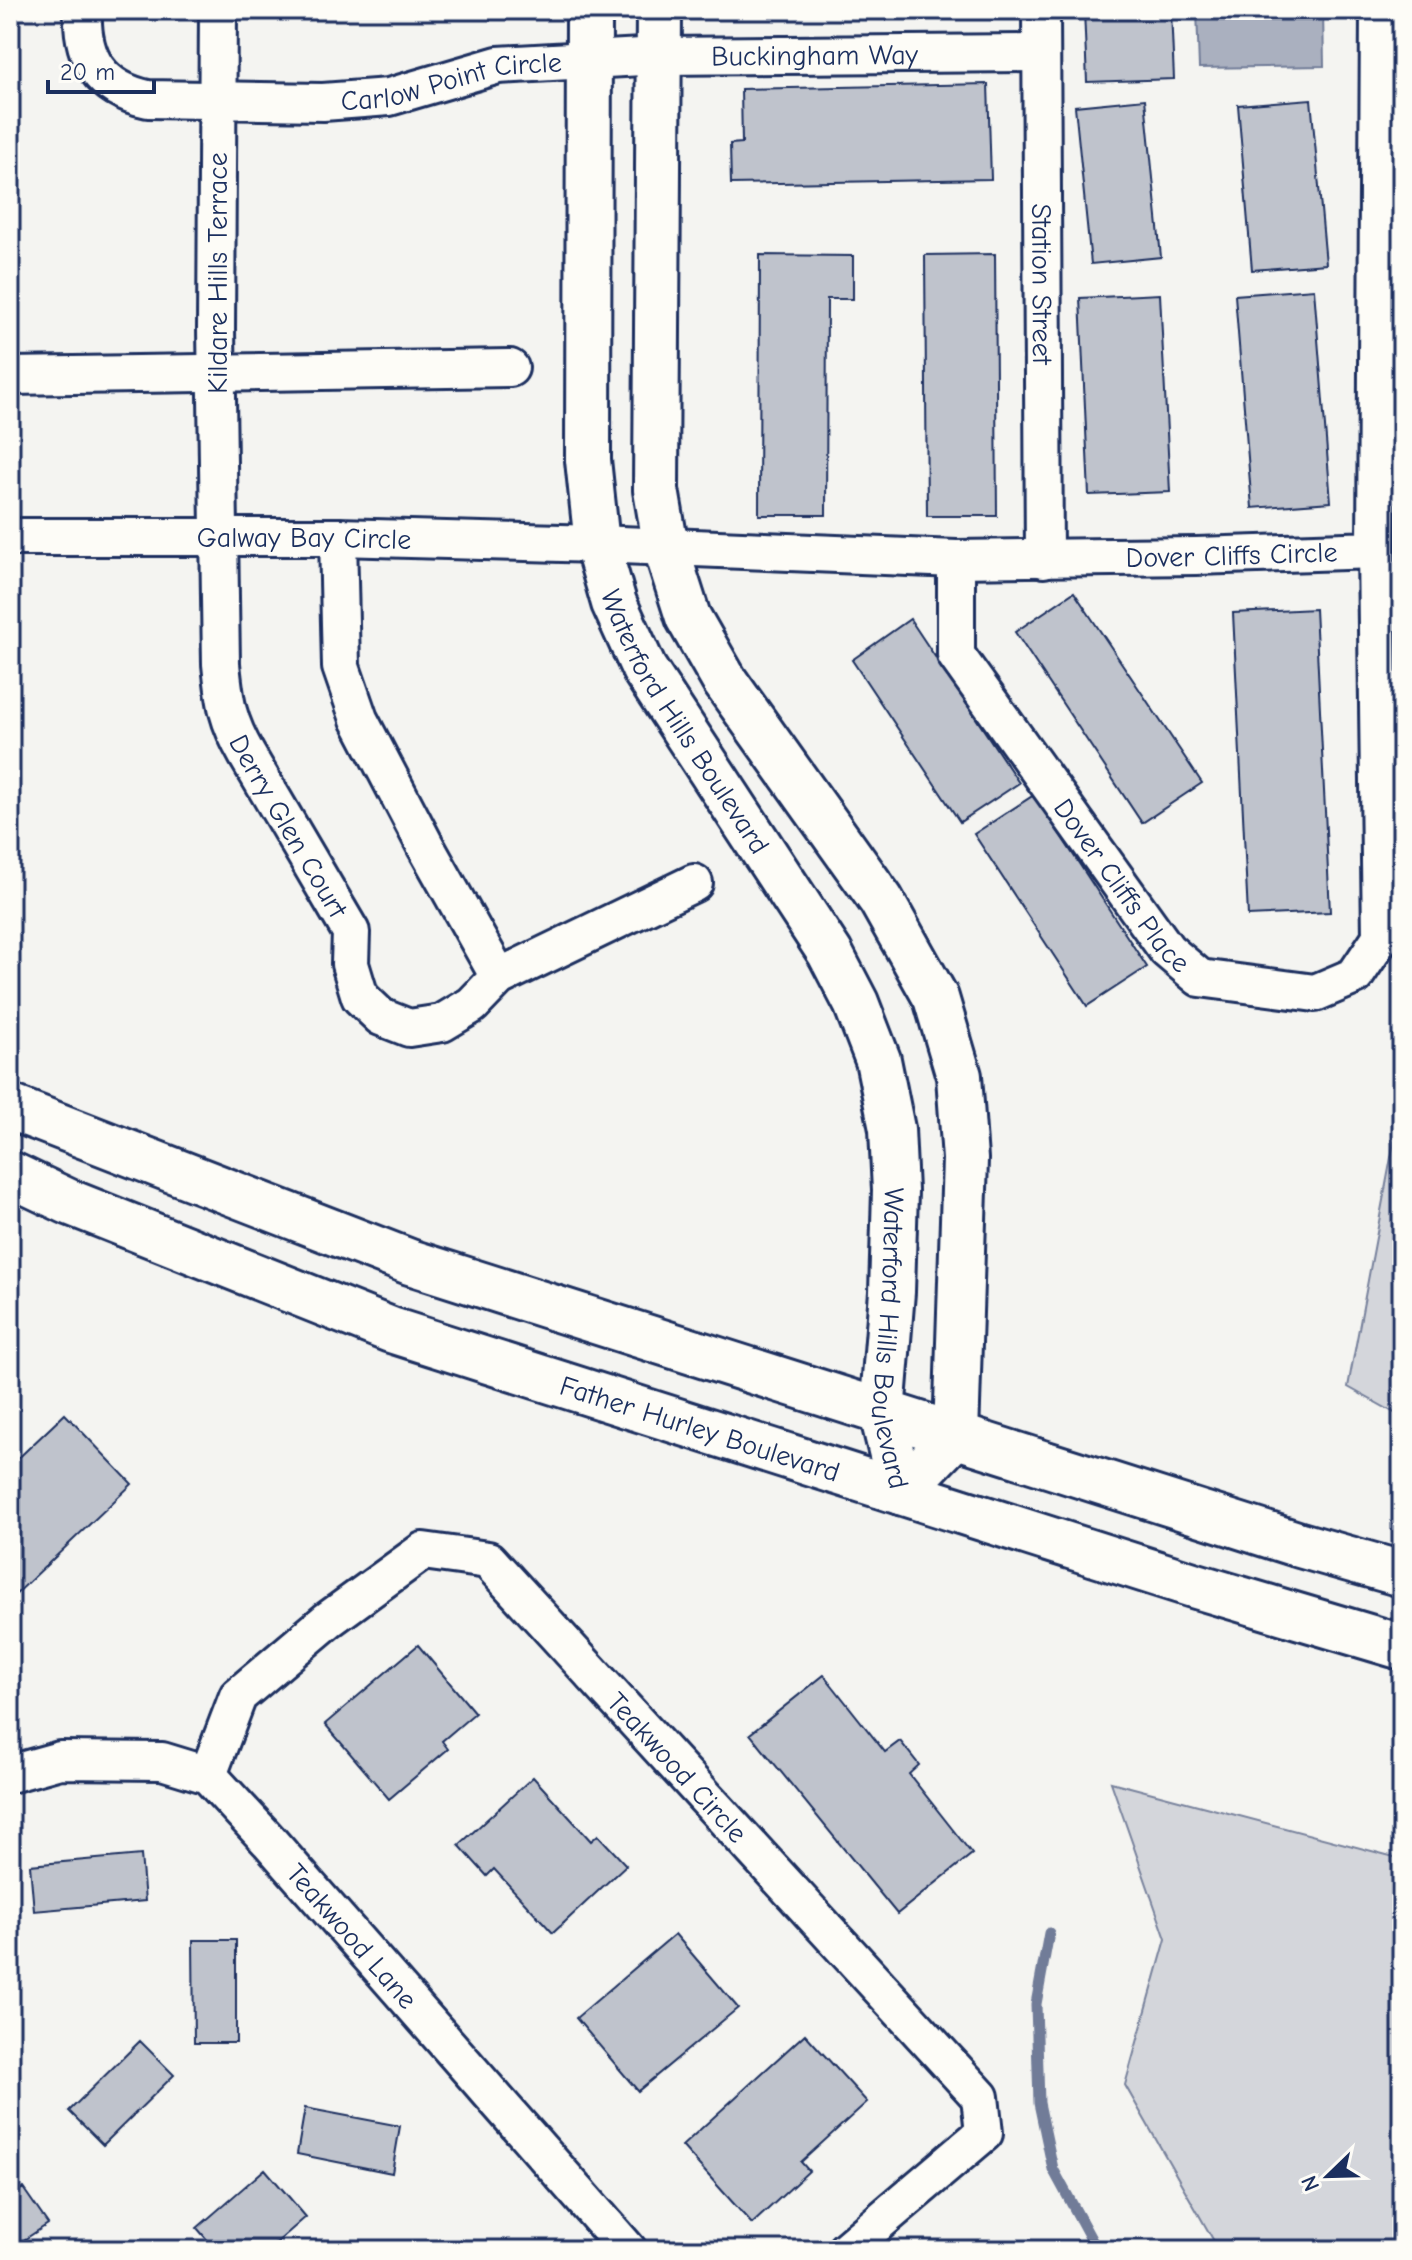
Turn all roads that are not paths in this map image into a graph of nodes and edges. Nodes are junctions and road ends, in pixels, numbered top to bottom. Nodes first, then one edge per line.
1 (83, 10) edge
2 (218, 10) edge
3 (589, 10) edge
4 (659, 10) edge
5 (1041, 10) edge
6 (1379, 10) edge
7 (1041, 53) junction
8 (660, 56) junction
9 (589, 60) junction
10 (217, 98) junction
11 (510, 368) dead end
12 (217, 372) junction
13 (10, 376) edge
14 (220, 536) junction
15 (10, 537) edge
16 (338, 537) junction
17 (597, 544) junction
18 (666, 548) junction
19 (1376, 550) junction
20 (956, 559) junction
21 (1044, 559) junction
22 (694, 883) dead end
23 (499, 977) junction
24 (10, 1107) edge
25 (10, 1174) edge
26 (882, 1413) junction
27 (956, 1435) junction
28 (901, 1492) junction
29 (1402, 1574) edge
30 (1402, 1647) edge
31 (10, 1774) edge
32 (208, 1775) junction
33 (628, 2250) edge
34 (846, 2250) edge

1 - 10 street, Carlow Point Circle
2 - 10 street, Kildare Hills Terrace
3 - 9 street, Waterford Hills Boulevard
4 - 8 street, Waterford Hills Boulevard
5 - 7 street, Station Street
6 - 19 street, Dover Cliffs Circle
7 - 8 street, Buckingham Way
7 - 21 street, Station Street
8 - 9 street, Buckingham Way
8 - 18 street, Waterford Hills Boulevard
9 - 10 street, Carlow Point Circle
9 - 17 street, Waterford Hills Boulevard
10 - 12 street, Kildare Hills Terrace
11 - 12 street
12 - 13 street
12 - 14 street, Kildare Hills Terrace
14 - 15 street, Galway Bay Circle
14 - 16 street, Galway Bay Circle
14 - 23 street, Derry Glen Court
16 - 17 street, Galway Bay Circle
16 - 23 street
17 - 18 street, Dover Cliffs Circle
17 - 26 street, Waterford Hills Boulevard
18 - 20 street, Dover Cliffs Circle
18 - 27 street, Waterford Hills Boulevard
19 - 20 street, Dover Cliffs Place
19 - 21 street, Dover Cliffs Circle
20 - 21 street, Dover Cliffs Circle
22 - 23 street, Derry Glen Court
24 - 26 street
25 - 28 street, Father Hurley Boulevard
26 - 27 street
26 - 28 street, Waterford Hills Boulevard
27 - 28 street, Waterford Hills Boulevard
27 - 29 street
28 - 30 street, Father Hurley Boulevard
31 - 32 street
32 - 33 street, Teakwood Lane
32 - 34 street, Teakwood Circle

